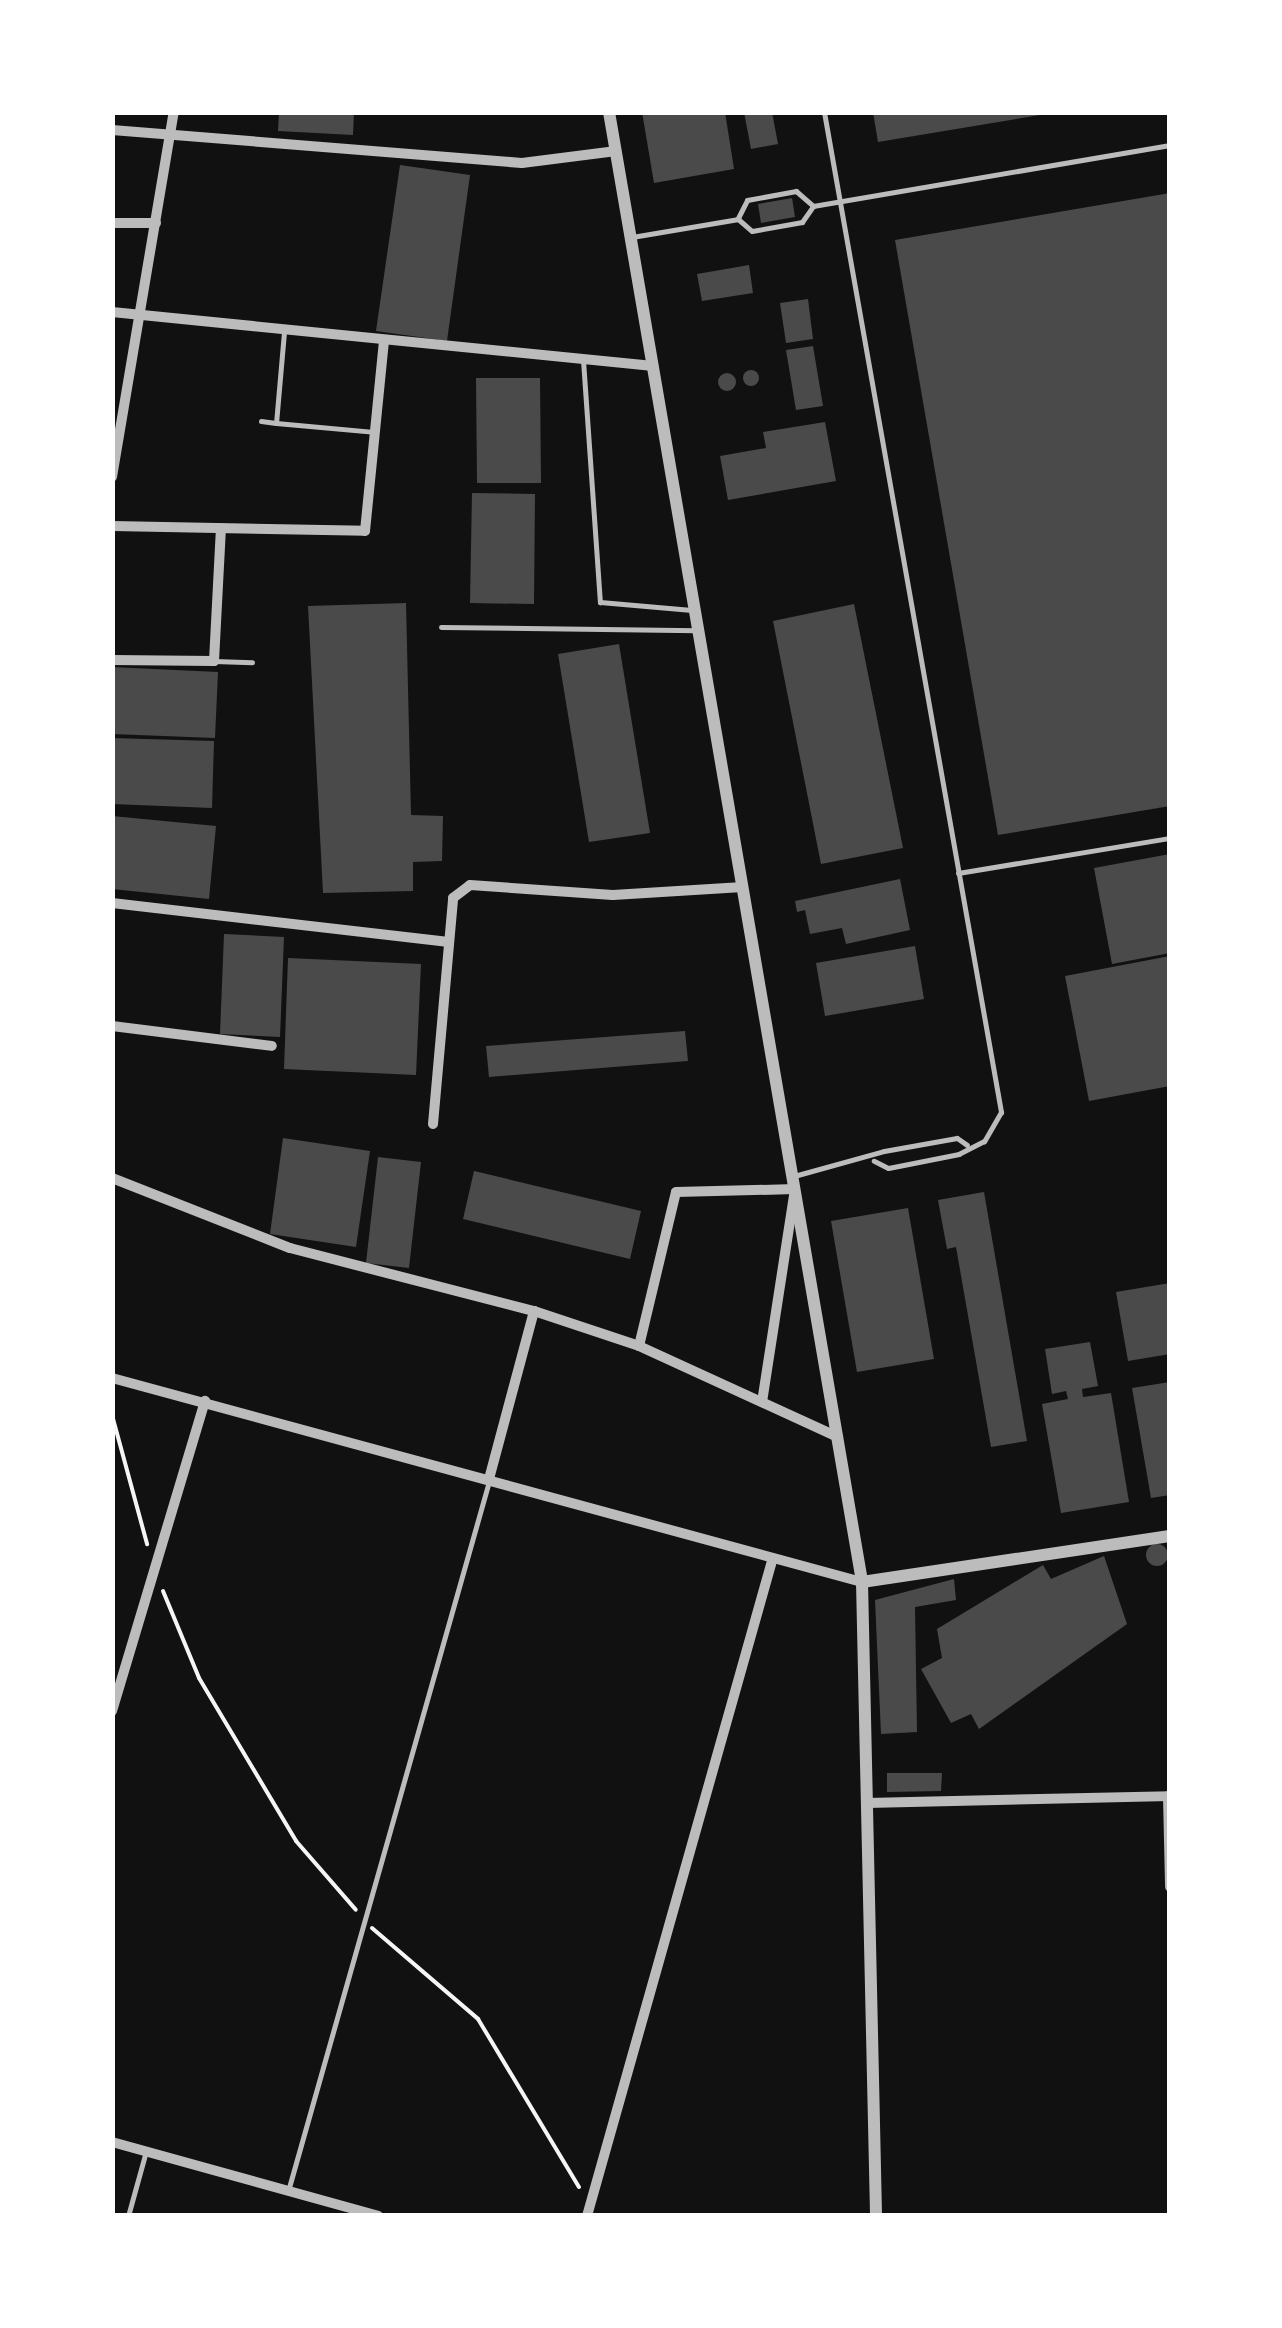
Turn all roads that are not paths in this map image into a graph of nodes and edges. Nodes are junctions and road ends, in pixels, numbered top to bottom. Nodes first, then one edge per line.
1 (174, 112) edge
2 (609, 112) edge
3 (824, 112) edge
4 (112, 130) edge
5 (170, 131) junction
6 (1170, 144) edge
7 (616, 151) junction
8 (839, 202) junction
9 (813, 206) junction
10 (738, 219) junction
11 (112, 223) edge
12 (156, 223) junction
13 (631, 238) junction
14 (112, 312) edge
15 (141, 312) junction
16 (284, 332) junction
17 (384, 341) junction
18 (583, 360) junction
19 (653, 366) junction
20 (261, 421) dead end
21 (276, 424) junction
22 (374, 432) junction
23 (112, 477) edge
24 (112, 526) edge
25 (221, 528) junction
26 (695, 610) junction
27 (440, 626) dead end
28 (698, 630) junction
29 (112, 660) edge
30 (214, 661) junction
31 (252, 662) dead end
32 (1170, 838) edge
33 (958, 873) junction
34 (743, 888) junction
35 (112, 903) edge
36 (449, 942) junction
37 (112, 1026) edge
38 (272, 1046) dead end
39 (432, 1124) dead end
40 (967, 1145) junction
41 (874, 1161) junction
42 (112, 1178) edge
43 (794, 1183) junction
44 (534, 1311) junction
45 (638, 1346) junction
46 (112, 1378) edge
47 (205, 1401) junction
48 (762, 1402) junction
49 (838, 1437) junction
50 (489, 1479) junction
51 (1170, 1536) edge
52 (772, 1561) junction
53 (862, 1582) junction
54 (112, 1711) edge
55 (1169, 1796) edge
56 (867, 1803) junction
57 (1170, 1888) edge
58 (112, 2142) edge
59 (146, 2151) junction
60 (288, 2190) junction
61 (588, 2210) edge
62 (128, 2216) edge
63 (378, 2216) edge
64 (876, 2216) edge

1 - 5 street
2 - 7 street
3 - 8 lane
4 - 5 street
5 - 7 street
5 - 12 street
6 - 8 lane
7 - 13 street
8 - 9 lane
8 - 33 lane
9 - 10 lane
9 - 10 lane
10 - 13 lane
11 - 12 street
12 - 15 street
13 - 19 street
14 - 15 street
15 - 16 street
15 - 23 street
16 - 17 street
16 - 21 lane
17 - 18 street
17 - 22 street
18 - 19 street
18 - 26 lane
19 - 26 street
20 - 21 lane
21 - 22 lane
22 - 25 street
24 - 25 street
25 - 30 street
26 - 28 street
27 - 28 lane
28 - 34 street
29 - 30 street
30 - 31 lane
32 - 33 lane
33 - 40 lane
34 - 36 street
34 - 43 street
35 - 36 street
36 - 39 street
37 - 38 street
40 - 41 lane
40 - 41 lane
41 - 43 lane
42 - 44 street
43 - 45 street
43 - 48 street
43 - 49 street
44 - 45 street
44 - 50 street
45 - 48 street
46 - 47 street
47 - 50 street
47 - 54 street
48 - 49 street
49 - 53 street
50 - 52 street
50 - 60 lane
51 - 53 street
52 - 53 street
52 - 61 street
53 - 56 street
55 - 56 street
55 - 57 street
56 - 64 street
58 - 59 street
59 - 60 street
59 - 62 lane
60 - 63 street

